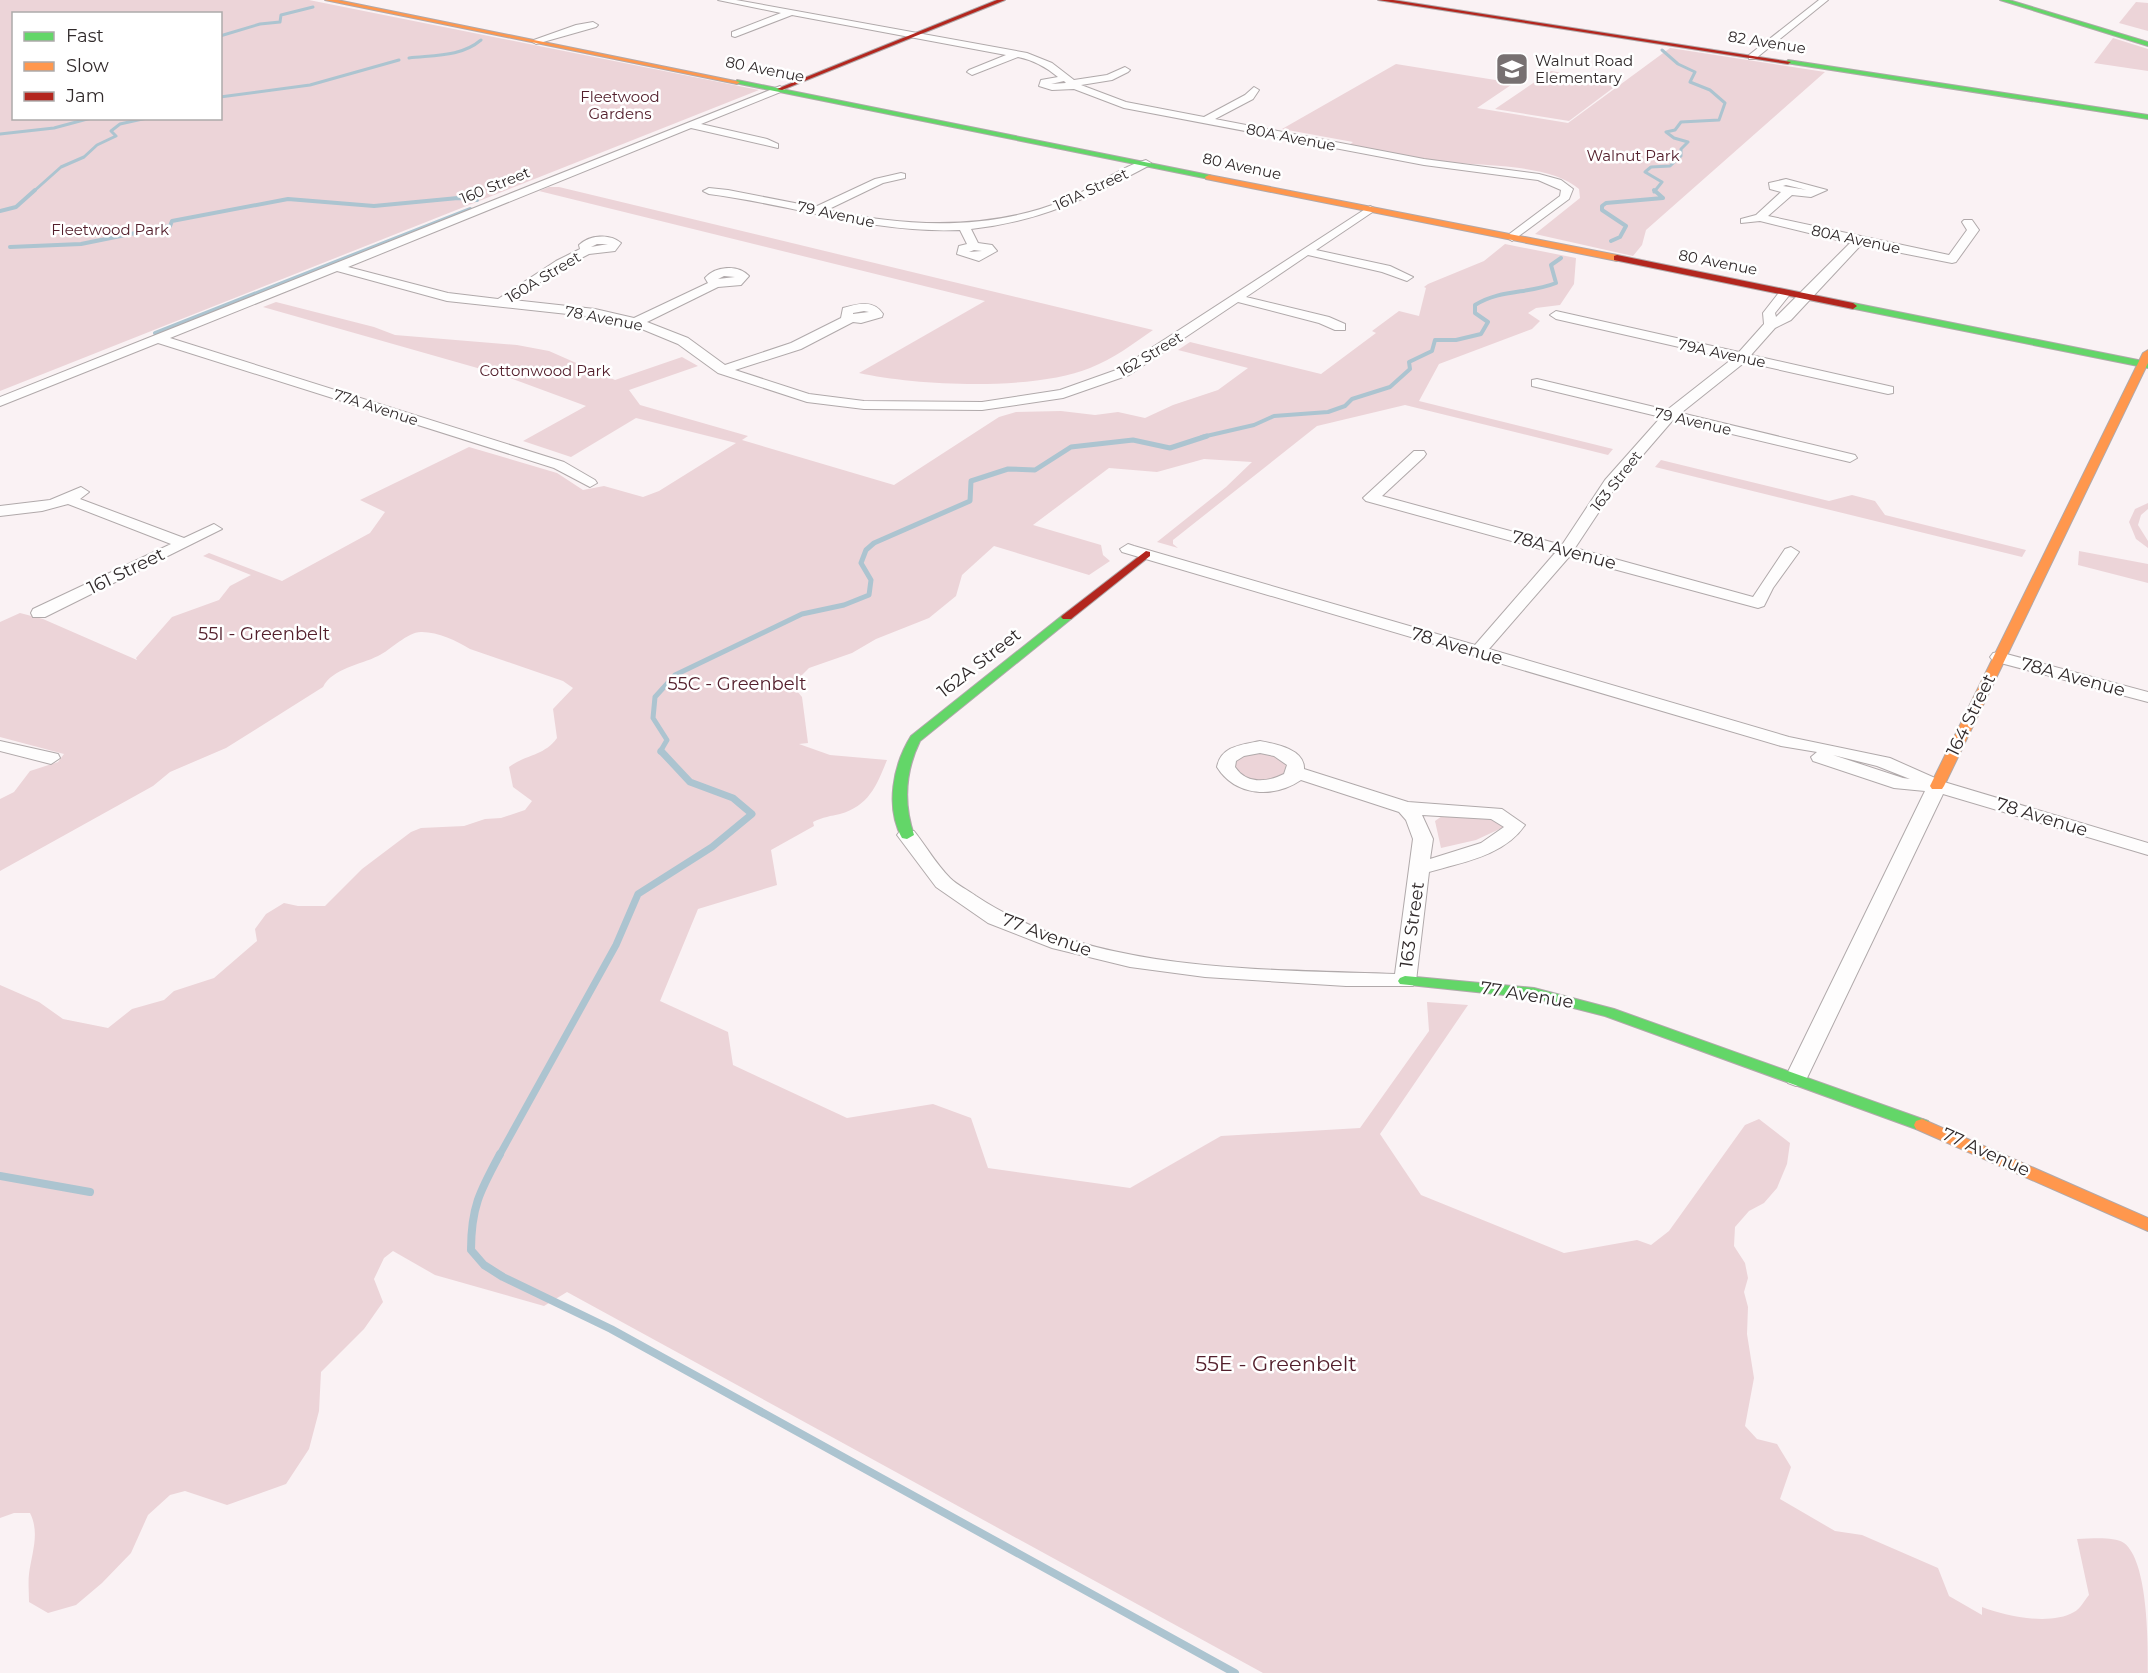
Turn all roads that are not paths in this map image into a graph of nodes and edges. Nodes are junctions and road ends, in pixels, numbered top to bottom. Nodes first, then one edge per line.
1 (332, 0) edge
2 (722, 0) edge
3 (1002, 0) edge
4 (1381, 0) edge
5 (1824, 0) edge
6 (2003, 0) edge
7 (791, 12) junction
8 (2047, 13) junction
9 (594, 25) dead end
10 (735, 34) dead end
11 (913, 35) junction
12 (2148, 37) edge
13 (536, 41) junction
14 (2148, 44) edge
15 (1017, 54) junction
16 (1752, 57) junction
17 (1125, 70) dead end
18 (972, 72) dead end
19 (1071, 82) junction
20 (780, 89) junction
21 (1254, 90) dead end
22 (2148, 117) edge
23 (1206, 120) junction
24 (689, 125) junction
25 (774, 146) dead end
26 (1146, 163) junction
27 (902, 176) dead end
28 (710, 191) dead end
29 (1789, 191) dead end
30 (1370, 209) junction
31 (816, 210) junction
32 (1760, 218) junction
33 (1745, 221) dead end
34 (1968, 222) dead end
35 (964, 226) junction
36 (1512, 237) junction
37 (1858, 241) junction
38 (974, 246) dead end
39 (586, 251) dead end
40 (1306, 251) junction
41 (335, 267) junction
42 (1407, 277) dead end
43 (715, 284) dead end
44 (1785, 293) junction
45 (1806, 297) junction
46 (1236, 298) junction
47 (500, 303) junction
48 (1556, 315) dead end
49 (849, 319) dead end
50 (636, 322) junction
51 (1770, 325) junction
52 (1340, 327) dead end
53 (158, 339) junction
54 (1742, 357) junction
55 (2146, 361) edge
56 (723, 370) junction
57 (1537, 383) dead end
58 (1888, 390) dead end
59 (0, 402) edge
60 (896, 406) joint
61 (1670, 415) junction
62 (1419, 454) dead end
63 (1850, 458) dead end
64 (590, 483) dead end
65 (0, 511) edge
66 (214, 529) dead end
67 (184, 543) junction
68 (1128, 549) dead end
69 (1566, 550) junction
70 (1791, 552) dead end
71 (1146, 554) junction
72 (39, 613) dead end
73 (1478, 652) junction
74 (1999, 657) junction
75 (2148, 697) edge
76 (0, 746) edge
77 (51, 758) dead end
78 (1296, 772) dead end
79 (1936, 786) junction
80 (1406, 808) junction
81 (907, 836) joint
82 (2148, 849) edge
83 (1420, 868) junction
84 (1405, 981) junction
85 (1796, 1078) junction
86 (2148, 1225) edge

1 - 13 street, 80 Avenue
2 - 7 street, 80A Avenue
3 - 11 street, 160 Street
4 - 16 street, 82 Avenue
5 - 16 street
6 - 8 street
7 - 10 street
7 - 11 street, 80A Avenue
8 - 12 street
8 - 14 street
9 - 13 street
11 - 15 street, 80A Avenue
11 - 20 street, 160 Street
13 - 20 street, 80 Avenue
15 - 18 street
15 - 19 street, 80A Avenue
16 - 22 street, 82 Avenue
17 - 19 street
19 - 23 street, 80A Avenue
20 - 24 street, 160 Street
20 - 26 street, 80 Avenue
21 - 23 street
23 - 36 street, 80A Avenue
24 - 25 street
24 - 41 street, 160 Street
26 - 30 street, 80 Avenue
26 - 35 street, 161A Street
27 - 31 street
28 - 31 street, 79 Avenue
29 - 32 street
30 - 36 street, 80 Avenue
30 - 40 street, 162 Street
31 - 35 street, 79 Avenue
32 - 33 street
32 - 37 street, 80A Avenue
34 - 37 street, 80A Avenue
35 - 38 street
36 - 44 street, 80 Avenue
37 - 45 street, 163 Street
39 - 47 street, 160A Street
40 - 42 street
40 - 46 street, 162 Street
41 - 47 street, 78 Avenue
41 - 53 street, 160 Street
43 - 50 street
44 - 45 street, 80 Avenue
44 - 51 street, 163 Street
45 - 51 street, 163 Street
45 - 55 street, 80 Avenue
46 - 52 street
46 - 60 street, 162 Street
47 - 50 street, 78 Avenue
48 - 54 street, 79A Avenue
49 - 56 street
50 - 56 street, 78 Avenue
51 - 54 street, 163 Street
53 - 59 street, 160 Street
53 - 64 street, 77A Avenue
54 - 58 street, 79A Avenue
54 - 61 street, 163 Street
55 - 74 street, 164 Street
56 - 60 street, 78 Avenue
57 - 61 street, 79 Avenue
61 - 63 street, 79 Avenue
61 - 69 street, 163 Street
62 - 69 street, 78A Avenue
65 - 67 street
66 - 67 street, 161 Street
67 - 72 street, 161 Street
68 - 71 street, 78 Avenue
69 - 70 street, 78A Avenue
69 - 73 street, 163 Street
71 - 73 street, 78 Avenue
71 - 81 street, 162A Street
73 - 79 street, 78 Avenue
74 - 75 street, 78A Avenue
74 - 79 street, 164 Street
76 - 77 street
78 - 80 street, 163 Street
79 - 82 street, 78 Avenue
79 - 85 street, 164 Street
80 - 83 street, 163 Street
80 - 83 street, 163 Street
81 - 84 street, 77 Avenue
83 - 84 street, 163 Street
84 - 85 street, 77 Avenue
85 - 86 street, 77 Avenue

